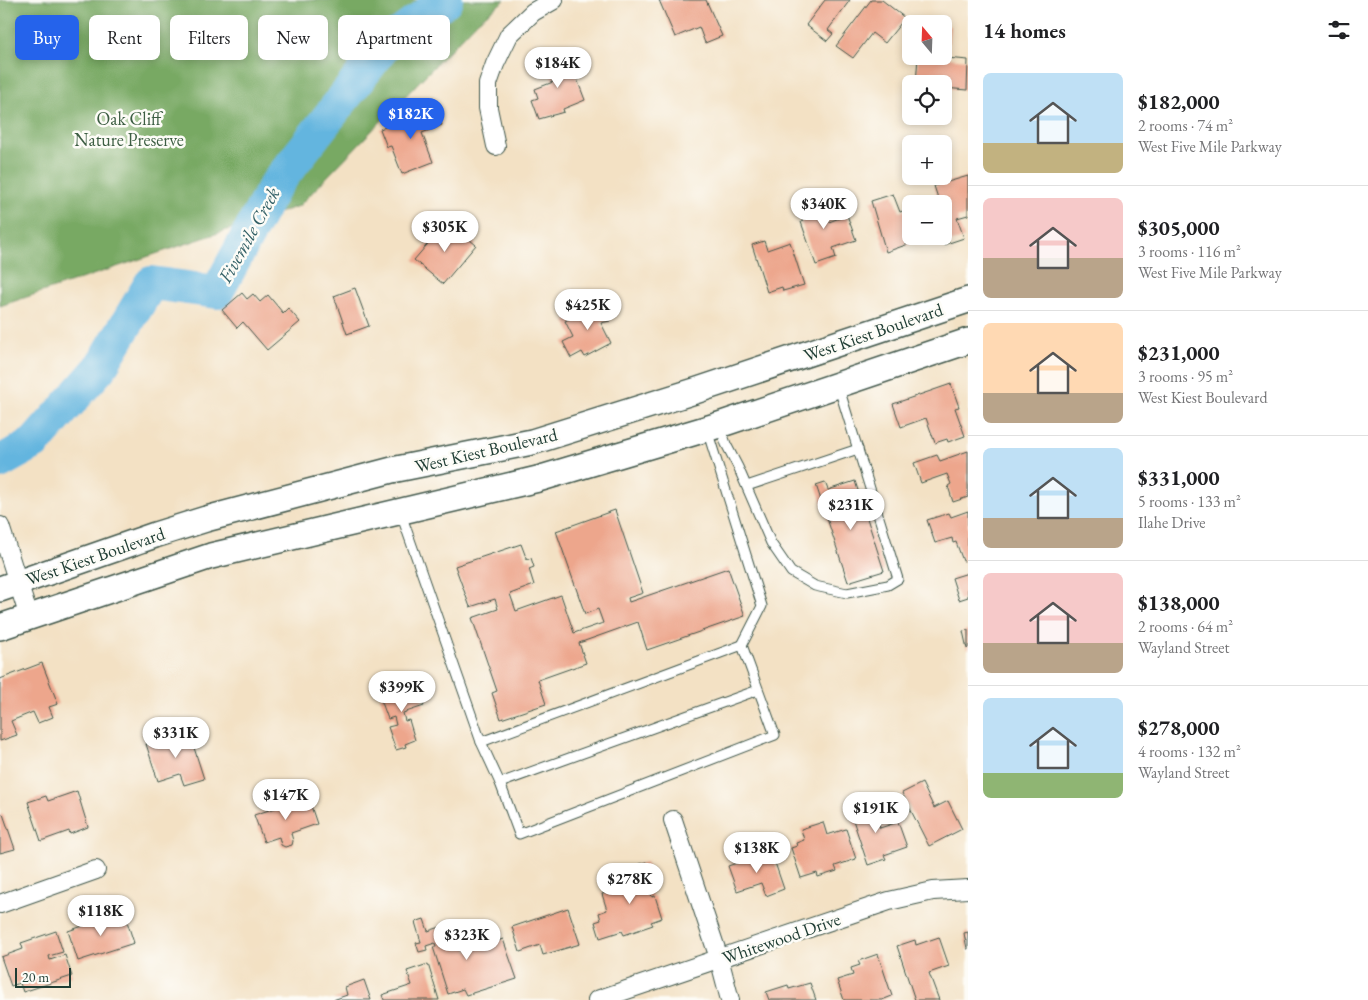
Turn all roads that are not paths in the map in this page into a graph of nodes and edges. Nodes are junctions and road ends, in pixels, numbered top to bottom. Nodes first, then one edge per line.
1 (554, 0) edge
2 (496, 146) dead end
3 (968, 300) edge
4 (968, 341) edge
5 (838, 385) junction
6 (698, 390) junction
7 (713, 427) junction
8 (858, 449) junction
9 (392, 470) junction
10 (746, 486) junction
11 (400, 512) junction
12 (0, 526) edge
13 (9, 585) edge
14 (29, 617) junction
15 (0, 627) edge
16 (742, 645) junction
17 (758, 690) junction
18 (481, 742) junction
19 (500, 783) junction
20 (673, 820) dead end
21 (96, 870) dead end
22 (968, 889) edge
23 (0, 904) edge
24 (719, 958) junction
25 (597, 1000) edge
26 (730, 1000) edge

1 - 2 street
3 - 6 main road, West Kiest Boulevard
4 - 5 main road, West Kiest Boulevard
5 - 7 main road, West Kiest Boulevard
5 - 8 lane
6 - 7 main road
6 - 9 main road, West Kiest Boulevard
7 - 10 lane
7 - 11 main road, West Kiest Boulevard
7 - 16 lane
8 - 10 lane
8 - 10 lane
9 - 11 main road
9 - 13 main road, West Kiest Boulevard
11 - 14 main road, West Kiest Boulevard
11 - 18 lane
12 - 13 street
13 - 14 street
14 - 15 main road, West Kiest Boulevard
16 - 17 lane
16 - 18 lane
17 - 19 lane
17 - 19 lane
18 - 19 lane
20 - 24 street
21 - 23 street
22 - 24 street, Whitewood Drive
24 - 25 street, Whitewood Drive
24 - 26 street

